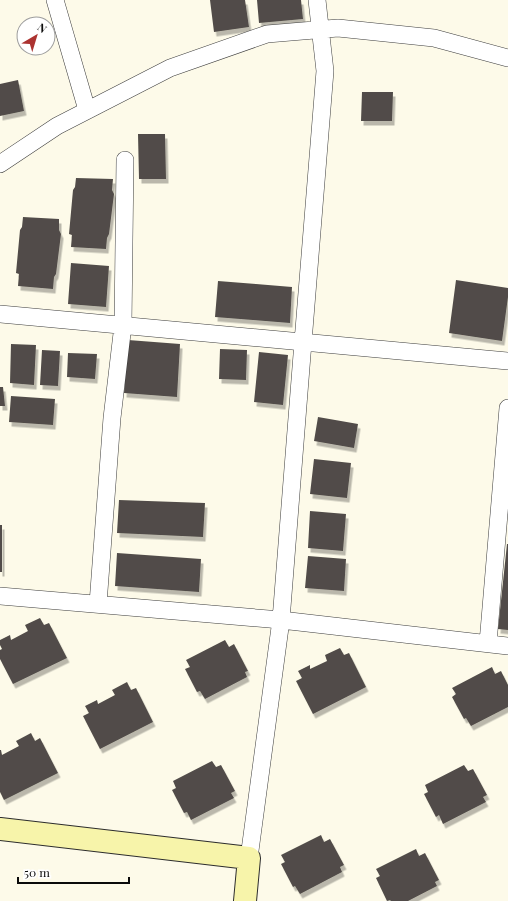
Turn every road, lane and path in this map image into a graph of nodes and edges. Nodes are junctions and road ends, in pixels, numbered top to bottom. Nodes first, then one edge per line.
1 (54, 0) edge
2 (317, 0) edge
3 (321, 29) junction
4 (508, 58) edge
5 (87, 110) junction
6 (125, 160) dead end
7 (0, 164) edge
8 (0, 314) edge
9 (123, 325) junction
10 (303, 342) junction
11 (508, 361) edge
12 (508, 408) edge
13 (0, 596) edge
14 (98, 604) junction
15 (281, 620) junction
16 (488, 643) junction
17 (508, 646) edge
18 (0, 829) edge
19 (249, 858) junction
20 (245, 901) edge

1 - 5 street
2 - 3 street
3 - 4 street
3 - 5 street
3 - 10 street
5 - 7 street
6 - 9 street
8 - 9 street
9 - 10 street
9 - 14 street
10 - 11 street
10 - 15 street
12 - 16 street
13 - 14 street
14 - 15 street
15 - 16 street
15 - 19 street
16 - 17 street
18 - 19 street
19 - 20 street

